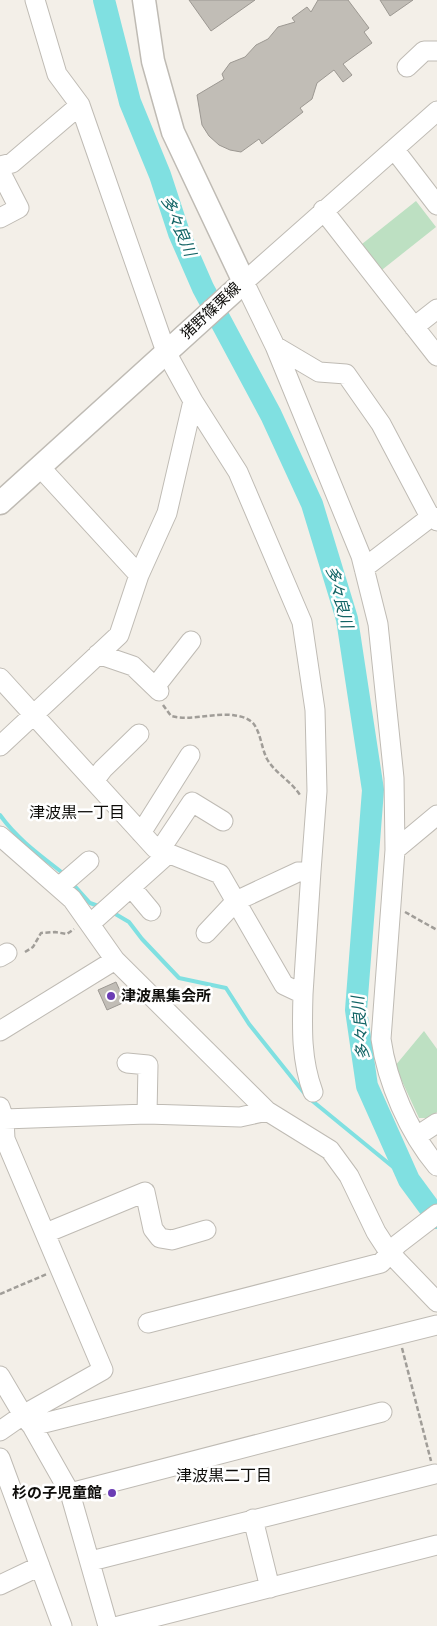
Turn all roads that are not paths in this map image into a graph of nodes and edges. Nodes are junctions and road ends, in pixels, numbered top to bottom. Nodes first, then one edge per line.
1 (34, 0) edge
2 (144, 0) edge
3 (437, 51) edge
4 (407, 67) dead end
5 (80, 105) junction
6 (437, 112) edge
7 (394, 149) junction
8 (1, 166) edge
9 (437, 205) edge
10 (323, 210) junction
11 (0, 218) edge
12 (241, 284) junction
13 (437, 309) edge
14 (414, 327) junction
15 (275, 346) junction
16 (168, 350) junction
17 (437, 356) edge
18 (193, 401) junction
19 (40, 467) junction
20 (0, 504) edge
21 (435, 518) edge
22 (364, 568) junction
23 (139, 575) junction
24 (191, 641) dead end
25 (98, 654) junction
26 (0, 678) edge
27 (33, 714) junction
28 (139, 734) dead end
29 (0, 746) edge
30 (190, 756) dead end
31 (94, 781) junction
32 (437, 815) edge
33 (223, 821) dead end
34 (141, 833) junction
35 (0, 836) edge
36 (394, 850) junction
37 (164, 852) junction
38 (90, 861) dead end
39 (311, 871) junction
40 (131, 887) junction
41 (60, 888) junction
42 (236, 901) junction
43 (151, 910) dead end
44 (89, 921) junction
45 (206, 933) dead end
46 (115, 960) junction
47 (303, 994) junction
48 (0, 1031) edge
49 (127, 1062) dead end
50 (313, 1092) dead end
51 (267, 1110) junction
52 (1, 1111) edge
53 (148, 1114) junction
54 (437, 1123) edge
55 (417, 1136) junction
56 (437, 1166) edge
57 (437, 1214) edge
58 (206, 1230) dead end
59 (46, 1233) junction
60 (393, 1248) junction
61 (437, 1302) edge
62 (148, 1323) dead end
63 (437, 1325) edge
64 (0, 1376) edge
65 (382, 1412) dead end
66 (28, 1421) junction
67 (0, 1431) edge
68 (0, 1458) edge
69 (435, 1474) road end
70 (70, 1493) junction
71 (253, 1519) junction
72 (437, 1545) edge
73 (91, 1561) junction
74 (40, 1566) junction
75 (0, 1585) edge
76 (270, 1588) junction
77 (62, 1626) edge
78 (108, 1626) edge
79 (119, 1626) edge

1 - 5 street
2 - 12 main road, 猪野篠栗線
3 - 4 street
5 - 8 street
5 - 16 street
6 - 7 street
7 - 9 street
7 - 10 street
8 - 11 street
10 - 12 street
10 - 14 street
12 - 15 street
12 - 16 main road, 猪野篠栗線
13 - 14 street
14 - 17 street
15 - 21 street
15 - 22 street
16 - 18 street
16 - 19 main road, 猪野篠栗線
18 - 23 street
18 - 39 street
19 - 20 main road, 猪野篠栗線
19 - 23 street
21 - 22 street
22 - 36 street
23 - 25 street
24 - 25 street
25 - 27 street
26 - 27 street
27 - 29 street
27 - 31 street
28 - 31 street
30 - 34 street
31 - 34 street
32 - 36 street
33 - 37 street
34 - 37 street
35 - 41 street
36 - 55 street
37 - 40 street
37 - 42 street
38 - 41 street
39 - 42 street
39 - 47 street
40 - 43 street
40 - 44 street
41 - 44 street
42 - 45 street
42 - 47 street
44 - 46 street
46 - 48 street
46 - 51 street
47 - 50 street
49 - 53 street
51 - 53 street
51 - 60 street
52 - 53 street
52 - 59 street
54 - 55 street
55 - 56 street
57 - 60 street
58 - 59 street
59 - 66 street
60 - 61 street
60 - 62 street
63 - 66 street
64 - 66 street
65 - 70 street
66 - 67 street
66 - 70 street
68 - 74 street
69 - 71 street
70 - 73 street
71 - 73 street
71 - 76 street
72 - 76 street
73 - 78 street
74 - 75 street
74 - 77 street
76 - 79 street

